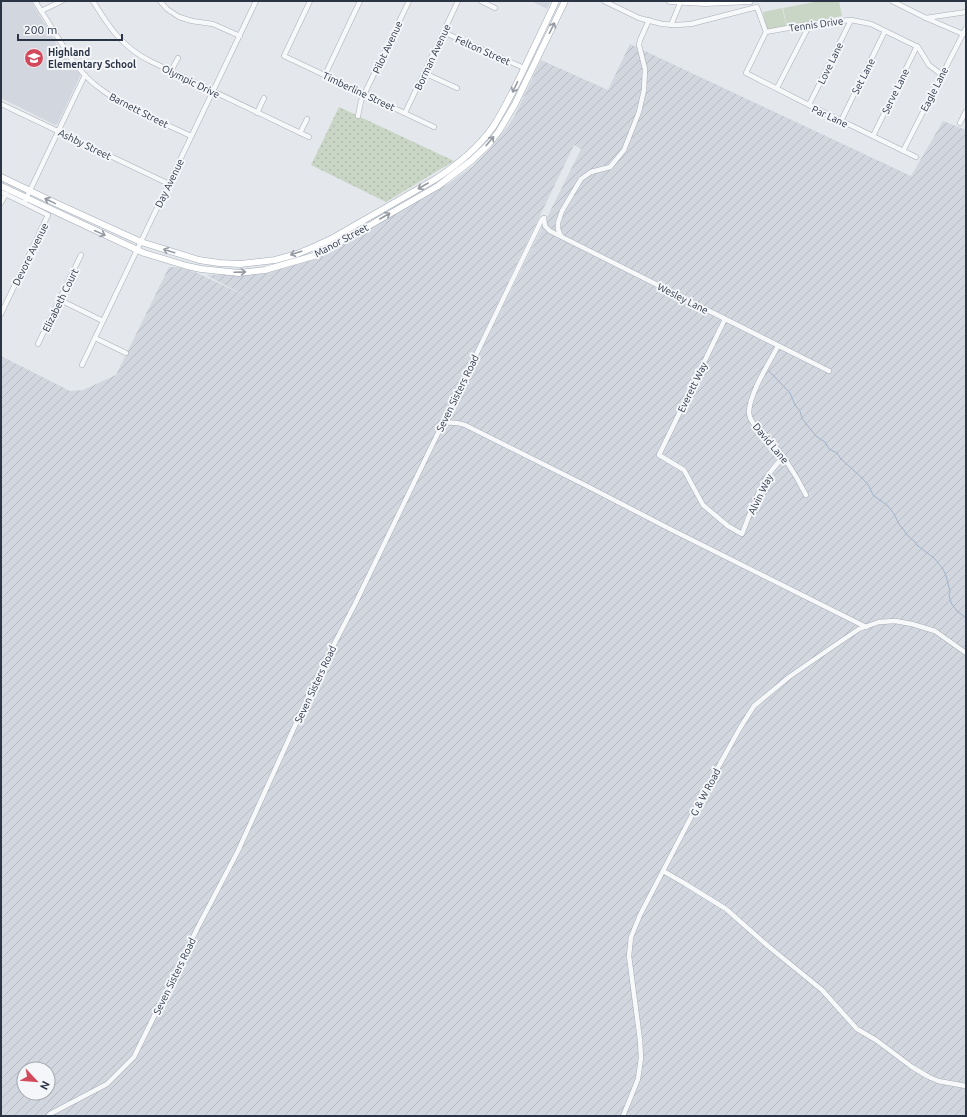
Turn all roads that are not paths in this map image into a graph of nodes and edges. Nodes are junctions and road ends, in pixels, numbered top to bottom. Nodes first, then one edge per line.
1 (35, 1) edge
2 (62, 1) edge
3 (93, 1) edge
4 (160, 1) edge
5 (256, 1) edge
6 (310, 1) edge
7 (360, 1) edge
8 (409, 1) edge
9 (458, 1) edge
10 (481, 1) edge
11 (556, 1) edge
12 (565, 1) edge
13 (604, 1) edge
14 (670, 1) edge
15 (681, 1) edge
16 (750, 1) edge
17 (892, 1) edge
18 (495, 8) dead end
19 (41, 11) junction
20 (966, 12) edge
21 (926, 18) junction
22 (649, 20) junction
23 (851, 20) junction
24 (810, 24) junction
25 (671, 25) junction
26 (966, 28) edge
27 (885, 31) junction
28 (443, 32) junction
29 (766, 32) junction
30 (963, 34) junction
31 (240, 36) junction
32 (917, 46) junction
33 (178, 58) dead end
34 (524, 68) junction
35 (171, 71) junction
36 (424, 72) junction
37 (85, 75) junction
38 (324, 75) junction
39 (942, 75) junction
40 (457, 88) dead end
41 (777, 88) junction
42 (213, 92) junction
43 (365, 94) junction
44 (264, 98) dead end
45 (1, 104) edge
46 (809, 106) junction
47 (966, 111) edge
48 (257, 113) junction
49 (405, 113) junction
50 (358, 116) dead end
51 (307, 119) dead end
52 (841, 120) junction
53 (960, 123) dead end
54 (434, 127) dead end
55 (58, 131) junction
56 (300, 133) junction
57 (192, 136) junction
58 (873, 136) junction
59 (309, 137) dead end
60 (903, 151) junction
61 (916, 157) dead end
62 (1, 177) edge
63 (169, 184) junction
64 (1, 186) edge
65 (30, 191) junction
66 (3, 193) edge
67 (25, 201) junction
68 (1, 203) edge
69 (544, 218) joint
70 (562, 236) junction
71 (141, 242) junction
72 (137, 250) junction
73 (81, 255) dead end
74 (60, 300) junction
75 (1, 314) edge
76 (725, 319) junction
77 (103, 321) junction
78 (95, 338) junction
79 (38, 344) dead end
80 (778, 346) junction
81 (126, 353) dead end
82 (82, 365) dead end
83 (829, 371) dead end
84 (442, 423) junction
85 (784, 457) junction
86 (806, 495) dead end
87 (742, 534) joint
88 (866, 627) junction
89 (966, 653) edge
90 (663, 871) junction
91 (966, 1086) edge
92 (48, 1116) edge
93 (622, 1116) edge

1 - 19 street, Barnett Street
2 - 19 street
3 - 35 street, Olympic Drive
4 - 31 street
5 - 31 street, Day Avenue
6 - 38 street, Timberline Street
7 - 38 street
8 - 43 street, Pilot Avenue
9 - 28 street, Borman Avenue
10 - 18 street
11 - 34 main road, Manor Street
72 -> 12 main road, Manor Street
13 - 22 street
14 - 15 main road
15 - 16 main road
15 - 25 street
17 - 21 street
19 - 37 street, Barnett Street
20 - 21 street
21 - 30 street
22 - 25 street
22 - 70 street
23 - 24 street, Tennis Drive
23 - 27 street, Tennis Drive
23 - 46 street, Love Lane
24 - 29 street, Tennis Drive
24 - 41 street
25 - 29 street
26 - 30 street, Eagle Lane
27 - 32 street, Tennis Drive
27 - 52 street, Set Lane
28 - 34 street, Felton Street
28 - 36 street, Borman Avenue
29 - 41 street, Par Lane
30 - 39 street, Eagle Lane
31 - 42 street, Day Avenue
32 - 39 street
32 - 58 street, Serve Lane
33 - 35 street
34 -> 71 main road, Manor Street
35 - 42 street, Olympic Drive
36 - 40 street
36 - 49 street, Borman Avenue
37 - 55 street
37 - 57 street, Barnett Street
38 - 43 street, Timberline Street
39 - 60 street, Eagle Lane
41 - 46 street, Par Lane
42 - 48 street, Olympic Drive
42 - 57 street, Day Avenue
43 - 49 street, Timberline Street
43 - 50 street, Pilot Avenue
44 - 48 street
45 - 55 street, Ashby Street
46 - 52 street, Par Lane
47 - 53 street
48 - 56 street, Olympic Drive
49 - 54 street, Timberline Street
51 - 56 street
52 - 58 street, Par Lane
55 - 63 street, Ashby Street
55 - 65 street
56 - 59 street, Olympic Drive
57 - 63 street, Day Avenue
58 - 60 street, Par Lane
60 - 61 street, Par Lane
62 - 65 main road, Manor Street
63 - 71 street, Day Avenue
64 - 67 main road, Manor Street
65 - 67 street
71 -> 65 main road, Manor Street
66 - 67 street
66 - 68 street
67 -> 72 main road, Manor Street
67 - 75 street, Devore Avenue
69 - 70 street, Wesley Lane
69 - 84 street, Seven Sisters Road
70 - 76 street, Wesley Lane
71 - 72 street, Day Avenue
72 - 77 street, Day Avenue
73 - 74 street, Elizabeth Court
74 - 77 street
74 - 79 street, Elizabeth Court
76 - 80 street, Wesley Lane
76 - 87 street, Everett Way
77 - 78 street, Day Avenue
78 - 81 street
78 - 82 street, Day Avenue
80 - 83 street, Wesley Lane
80 - 85 street, David Lane
84 - 88 street
84 - 92 street, Seven Sisters Road
85 - 86 street, David Lane
85 - 87 street, Alvin Way
88 - 89 street, G & W Road
88 - 90 street, G & W Road
90 - 91 street
90 - 93 street, G & W Road

